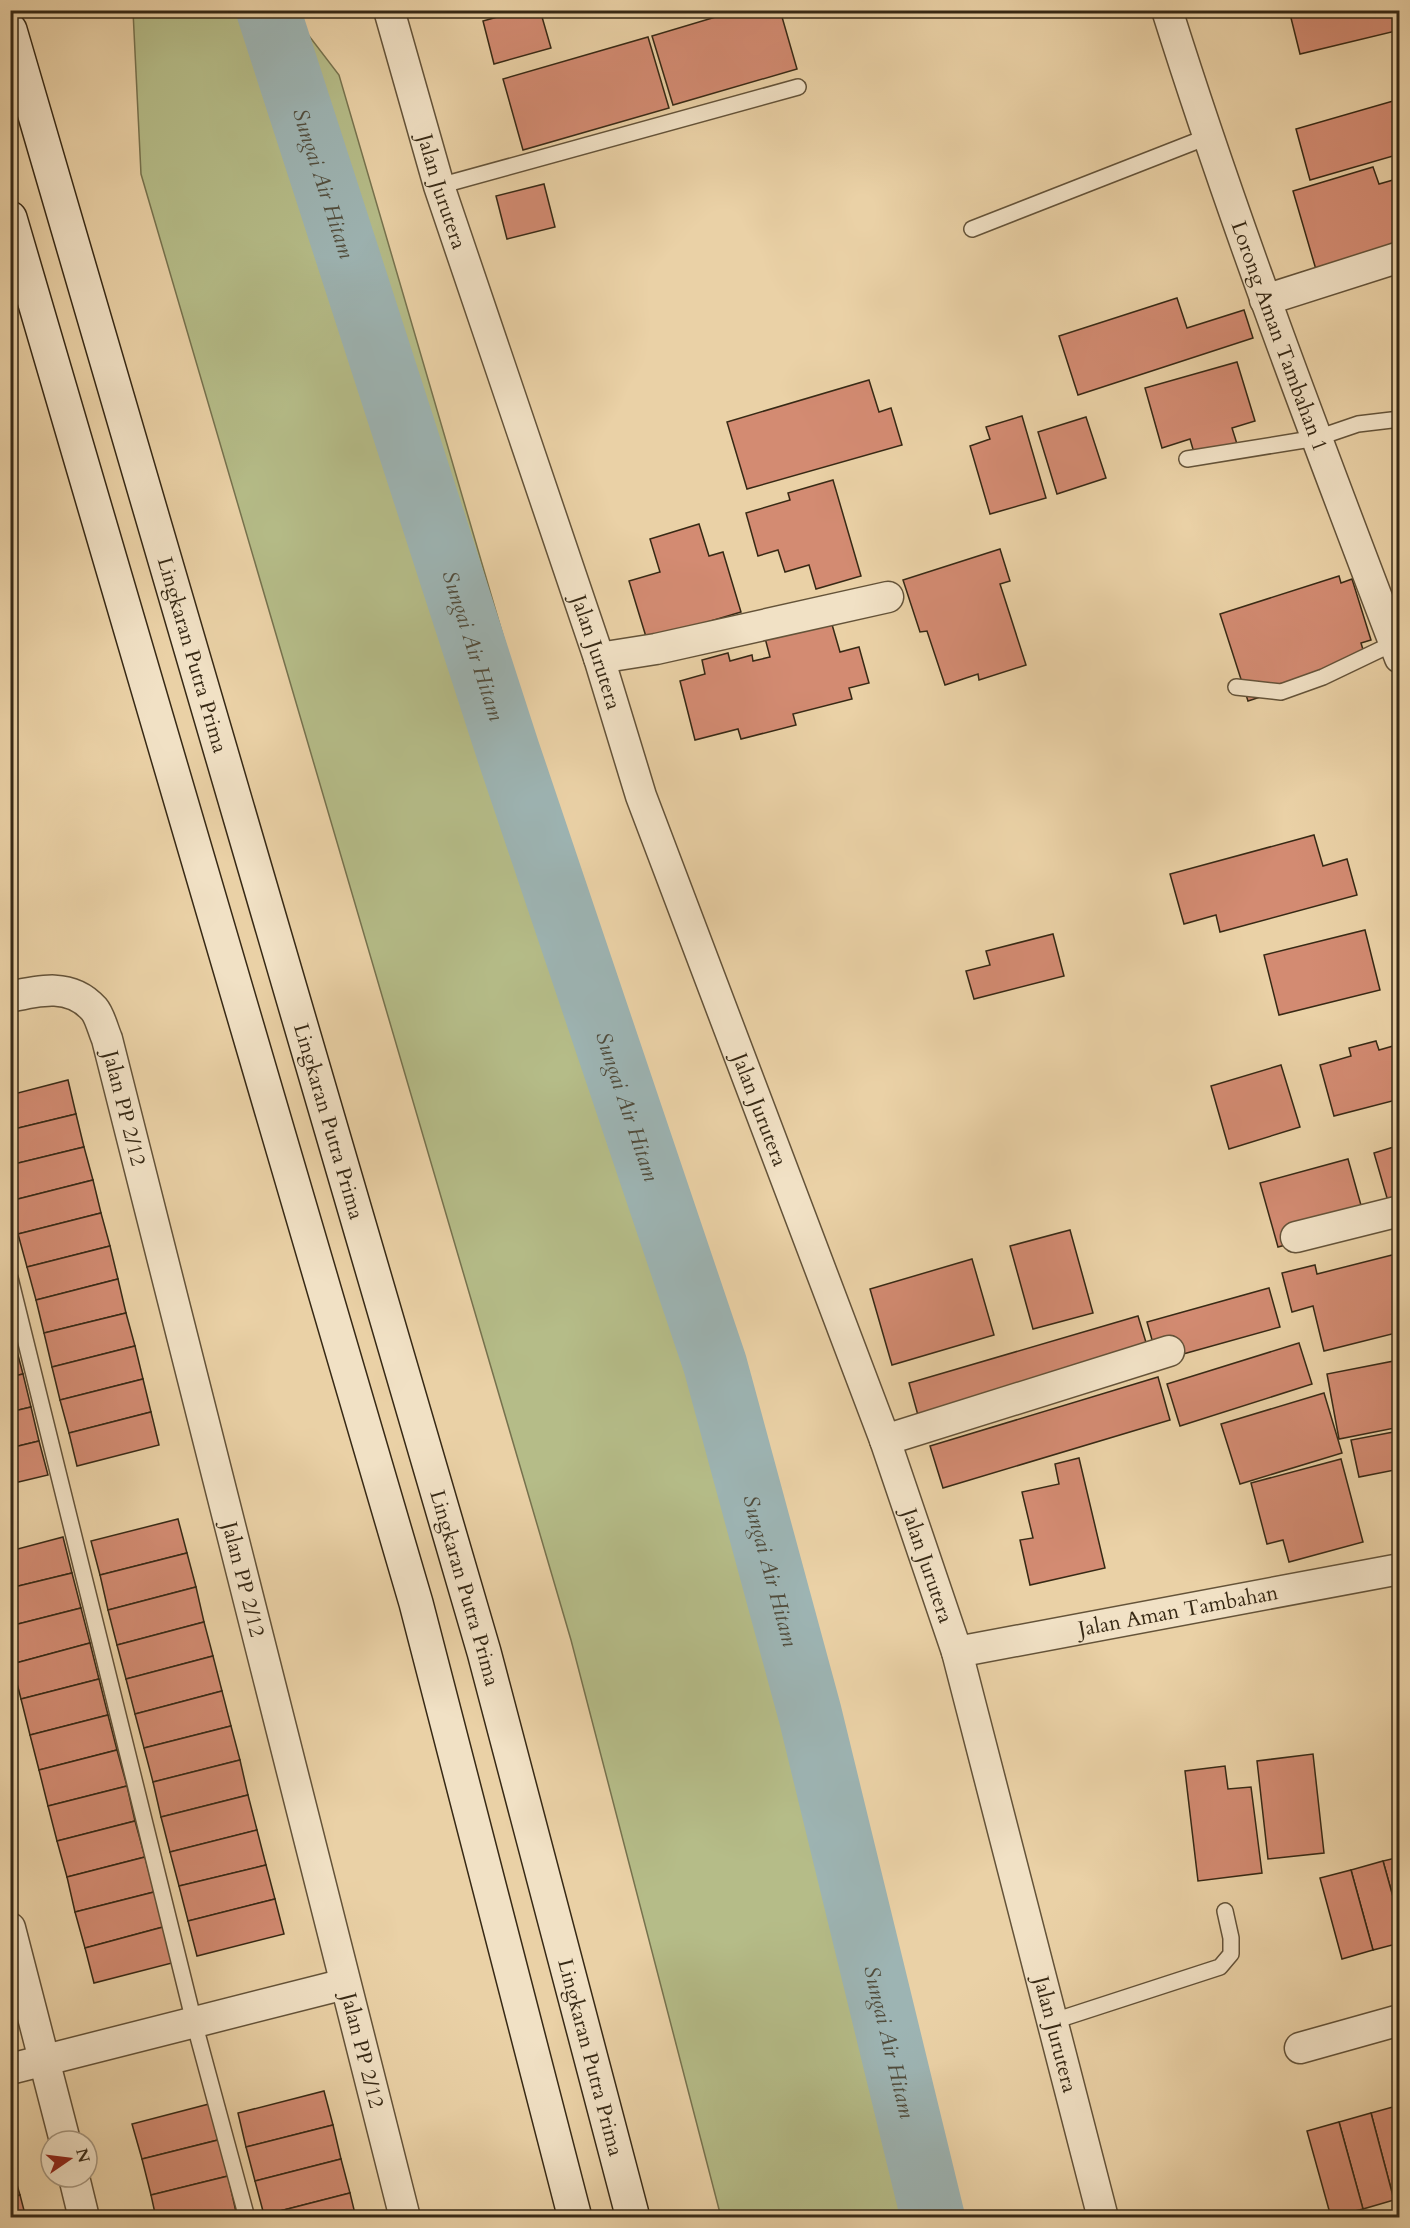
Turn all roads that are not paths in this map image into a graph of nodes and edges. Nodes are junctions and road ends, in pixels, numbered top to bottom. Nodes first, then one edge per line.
1 (389, 10) edge
2 (1167, 10) edge
3 (10, 30) edge
4 (798, 87) dead end
5 (1207, 137) junction
6 (439, 186) junction
7 (10, 218) edge
8 (972, 229) dead end
9 (1400, 257) edge
10 (1265, 300) junction
11 (1400, 419) edge
12 (1317, 438) junction
13 (1187, 459) dead end
14 (888, 597) dead end
15 (1397, 650) edge
16 (599, 658) junction
17 (1236, 687) dead end
18 (20, 994) edge
19 (1400, 1211) edge
20 (1296, 1237) dead end
21 (10, 1278) edge
22 (1169, 1351) dead end
23 (885, 1440) junction
24 (1400, 1569) edge
25 (957, 1652) junction
26 (1226, 1911) dead end
27 (10, 1928) edge
28 (345, 1984) junction
29 (1400, 2020) edge
30 (1054, 2021) junction
31 (194, 2022) junction
32 (1300, 2048) dead end
33 (44, 2061) junction
34 (10, 2069) edge
35 (62, 2129) edge
36 (77, 2189) edge
37 (84, 2217) edge
38 (247, 2217) edge
39 (405, 2217) edge
40 (575, 2217) edge
41 (633, 2217) edge
42 (1103, 2217) edge

1 - 6 street, Jalan Jurutera
2 - 5 street, Lorong Aman Tambahan 1
3 - 41 main road, Lingkaran Putra Prima
4 - 6 lane
5 - 8 lane
5 - 10 street, Lorong Aman Tambahan 1
6 - 16 street, Jalan Jurutera
7 - 40 main road
9 - 10 street
10 - 12 street, Lorong Aman Tambahan 1
11 - 12 lane
12 - 13 lane
12 - 15 street, Lorong Aman Tambahan 1
14 - 16 street
15 - 17 lane
16 - 23 street, Jalan Jurutera
18 - 28 street, Jalan PP 2/12
19 - 20 street
21 - 31 lane
22 - 23 street
23 - 25 street, Jalan Jurutera
24 - 25 street, Jalan Aman Tambahan
25 - 30 street, Jalan Jurutera
26 - 30 lane
27 - 33 street
28 - 31 street
28 - 39 street, Jalan PP 2/12
29 - 32 street
30 - 42 street, Jalan Jurutera
31 - 33 street
31 - 38 lane
33 - 34 street
33 - 35 street
36 - 37 street

